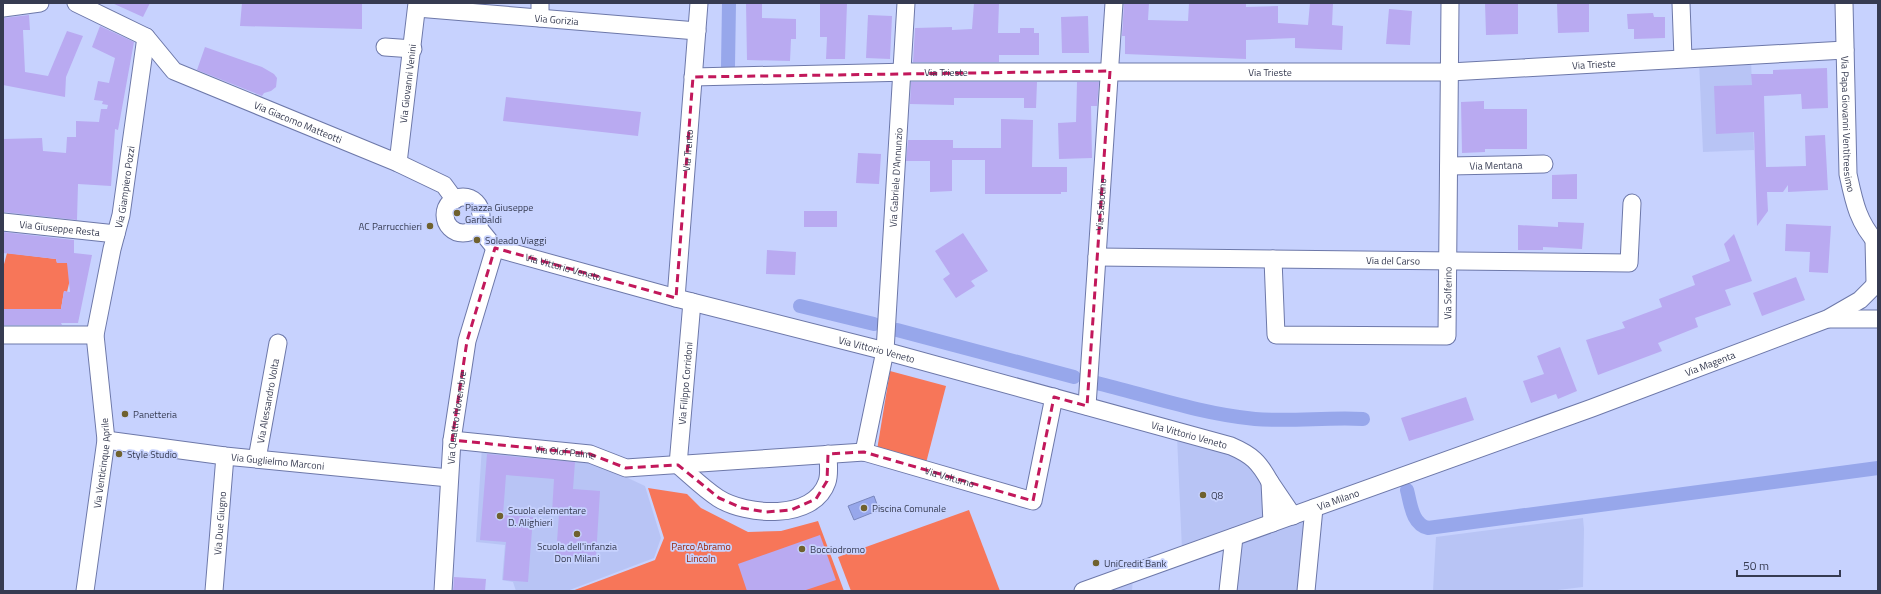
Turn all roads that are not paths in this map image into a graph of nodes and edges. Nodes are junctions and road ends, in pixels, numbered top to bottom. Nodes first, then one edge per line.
1 (40, 3) edge
2 (76, 3) edge
3 (700, 3) edge
4 (906, 3) edge
5 (1114, 3) edge
6 (1450, 3) edge
7 (1681, 3) edge
8 (1844, 3) edge
9 (417, 6) edge
10 (3, 8) edge
11 (540, 11) edge
12 (697, 31) junction
13 (146, 37) junction
14 (386, 46) dead end
15 (413, 49) junction
16 (1845, 50) junction
17 (1683, 58) junction
18 (1110, 71) junction
19 (901, 72) junction
20 (1450, 72) junction
21 (694, 77) junction
22 (398, 163) junction
23 (1544, 164) dead end
24 (1449, 166) junction
25 (455, 200) junction
26 (1632, 203) dead end
27 (3, 222) edge
28 (478, 227) junction
29 (116, 234) junction
30 (1876, 242) edge
31 (495, 248) junction
32 (1097, 257) junction
33 (1273, 259) junction
34 (1447, 261) junction
35 (1875, 283) edge
36 (684, 300) junction
37 (1878, 314) edge
38 (1827, 319) junction
39 (1878, 319) edge
40 (3, 334) edge
41 (95, 335) junction
42 (278, 344) dead end
43 (885, 351) junction
44 (1054, 397) junction
45 (1087, 406) junction
46 (1592, 408) joint
47 (106, 440) junction
48 (452, 440) junction
49 (864, 452) junction
50 (828, 454) junction
51 (225, 456) junction
52 (257, 459) junction
53 (678, 465) junction
54 (449, 478) junction
55 (1270, 482) junction
56 (1314, 508) junction
57 (1293, 516) junction
58 (1272, 523) junction
59 (1234, 537) junction
60 (85, 591) edge
61 (214, 591) edge
62 (443, 591) edge
63 (1083, 591) edge
64 (1228, 591) edge
65 (1306, 591) edge

1 - 10 street
2 - 13 street
3 - 12 street, Via Trento
4 - 19 street, Via Gabriele D'Annunzio
5 - 18 street, Via Sabotino
6 - 20 street, Via Solferino
7 - 17 street
8 - 16 street, Via Papa Giovanni Ventitreesimo
9 - 11 street, Via Gorizia
9 - 15 street, Via Giovanni Venini
11 - 12 street, Via Gorizia
12 - 21 street, Via Trento
13 - 22 street, Via Giacomo Matteotti
13 - 29 street, Via Giampiero Pozzi
14 - 15 street
15 - 22 street, Via Giovanni Venini
16 - 17 street, Via Trieste
16 - 30 street, Via Papa Giovanni Ventitreesimo
17 - 20 street, Via Trieste
18 - 19 street, Via Trieste
18 - 20 street, Via Trieste
18 - 32 street, Via Sabotino
19 - 21 street, Via Trieste
19 - 43 street, Via Gabriele D'Annunzio
20 - 24 street, Via Solferino
21 - 36 street, Via Trento
22 - 25 street, Via Giacomo Matteotti
23 - 24 street, Via Mentana
24 - 34 street, Via Solferino
25 - 28 street
25 - 28 street
26 - 34 street, Via del Carso
27 - 29 street, Via Giuseppe Resta
28 - 31 street
29 - 41 street, Via Giampiero Pozzi
30 - 35 street, Via Papa Giovanni Ventitreesimo
31 - 36 street, Via Vittorio Veneto
31 - 48 street, Via Quattro Novembre
32 - 33 street, Via del Carso
32 - 45 street, Via Sabotino
33 - 34 street, Via del Carso
33 - 34 street, Via Solferino
35 - 37 street, Via Papa Giovanni Ventitreesimo
35 - 38 street, Via Magenta
36 - 43 street, Via Vittorio Veneto
36 - 53 street, Via Filippo Corridoni
38 - 39 street, Via Magenta
38 - 46 street, Via Magenta
40 - 41 street
41 - 47 street, Via Venticinque Aprile
42 - 52 street, Via Alessandro Volta
43 - 44 street, Via Vittorio Veneto
43 - 49 street
44 - 45 street, Via Vittorio Veneto
44 - 49 street, Via Volturno
45 - 55 street, Via Vittorio Veneto
46 - 56 street, Via Milano
47 - 51 street, Via Guglielmo Marconi
47 - 60 street, Via Venticinque Aprile
48 - 53 street, Via Olof Palme
48 - 54 street, Via Quattro Novembre
49 - 50 street, Via Olof Palme
50 - 53 street, Via Olof Palme
50 - 53 street
51 - 52 street, Via Guglielmo Marconi
51 - 61 street, Via Due Giugno
52 - 54 street, Via Guglielmo Marconi
54 - 62 street, Via Quattro Novembre
55 - 57 street, Via Vittorio Veneto
55 - 58 street, Via Vittorio Veneto
56 - 57 street, Via Milano
56 - 65 street
57 - 58 street, Via Milano
58 - 59 street, Via Milano
59 - 63 street, Via Milano
59 - 64 street

